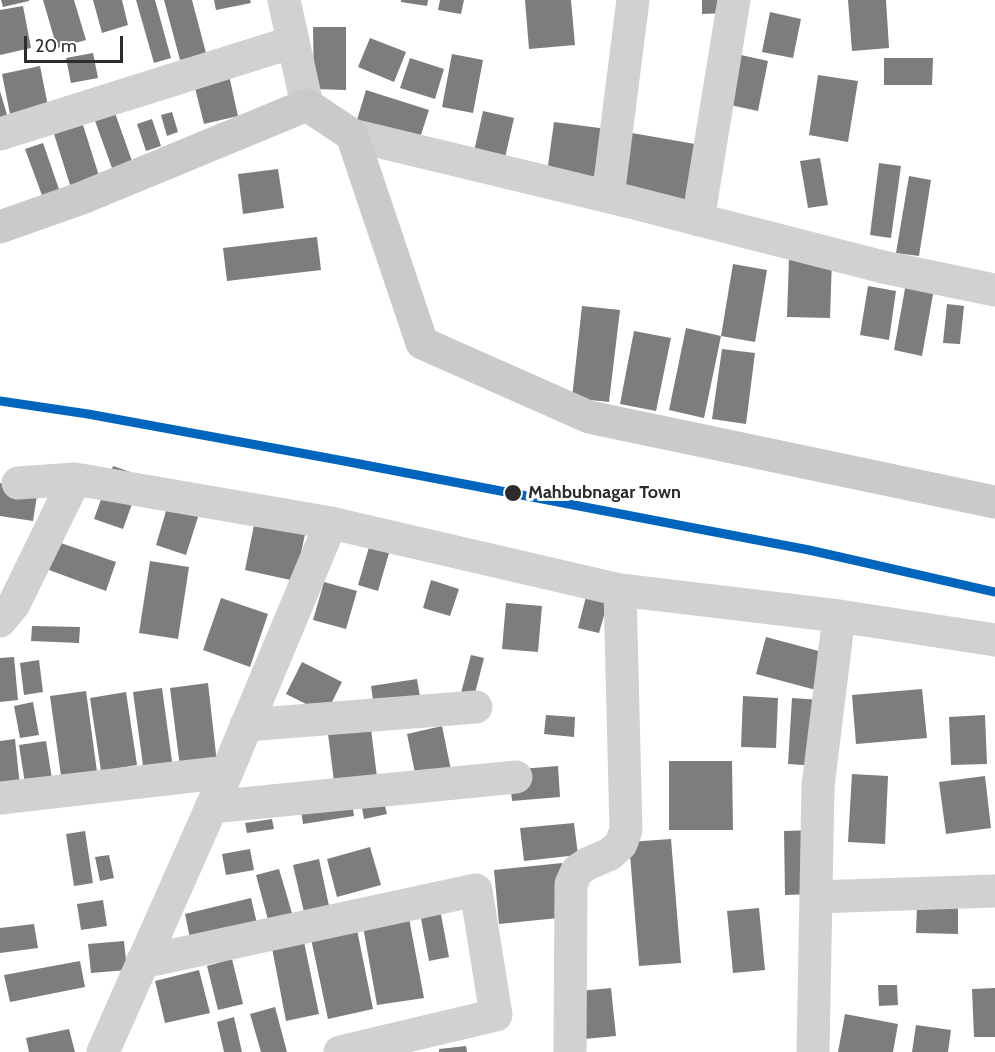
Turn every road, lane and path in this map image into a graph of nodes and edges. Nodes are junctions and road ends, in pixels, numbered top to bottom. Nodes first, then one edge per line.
1 (284, 0) edge
2 (633, 0) edge
3 (734, 0) edge
4 (293, 42) junction
5 (307, 105) junction
6 (0, 134) edge
7 (352, 135) junction
8 (608, 197) junction
9 (698, 220) junction
10 (0, 227) edge
11 (995, 290) edge
12 (75, 479) junction
13 (18, 483) dead end
14 (995, 502) edge
15 (331, 522) junction
16 (620, 591) junction
17 (839, 616) junction
18 (0, 621) edge
19 (995, 640) edge
20 (476, 707) dead end
21 (246, 725) junction
22 (227, 772) junction
23 (516, 777) dead end
24 (0, 798) edge
25 (211, 807) junction
26 (995, 891) edge
27 (816, 897) junction
28 (142, 962) junction
29 (103, 1052) edge
30 (340, 1052) edge
31 (570, 1052) edge
32 (813, 1052) edge

1 - 4 street
2 - 8 street
3 - 9 street
4 - 5 street
4 - 6 street
5 - 7 street
5 - 10 street
7 - 8 street
7 - 14 street
8 - 9 street
9 - 11 street
12 - 13 street
12 - 15 street
12 - 18 street
15 - 16 street
15 - 21 street
16 - 17 street
16 - 31 street
17 - 19 street
17 - 27 street
20 - 21 street
21 - 22 street
22 - 24 street
22 - 25 street
23 - 25 street
25 - 28 street
26 - 27 street
27 - 32 street
28 - 29 street
28 - 30 street

